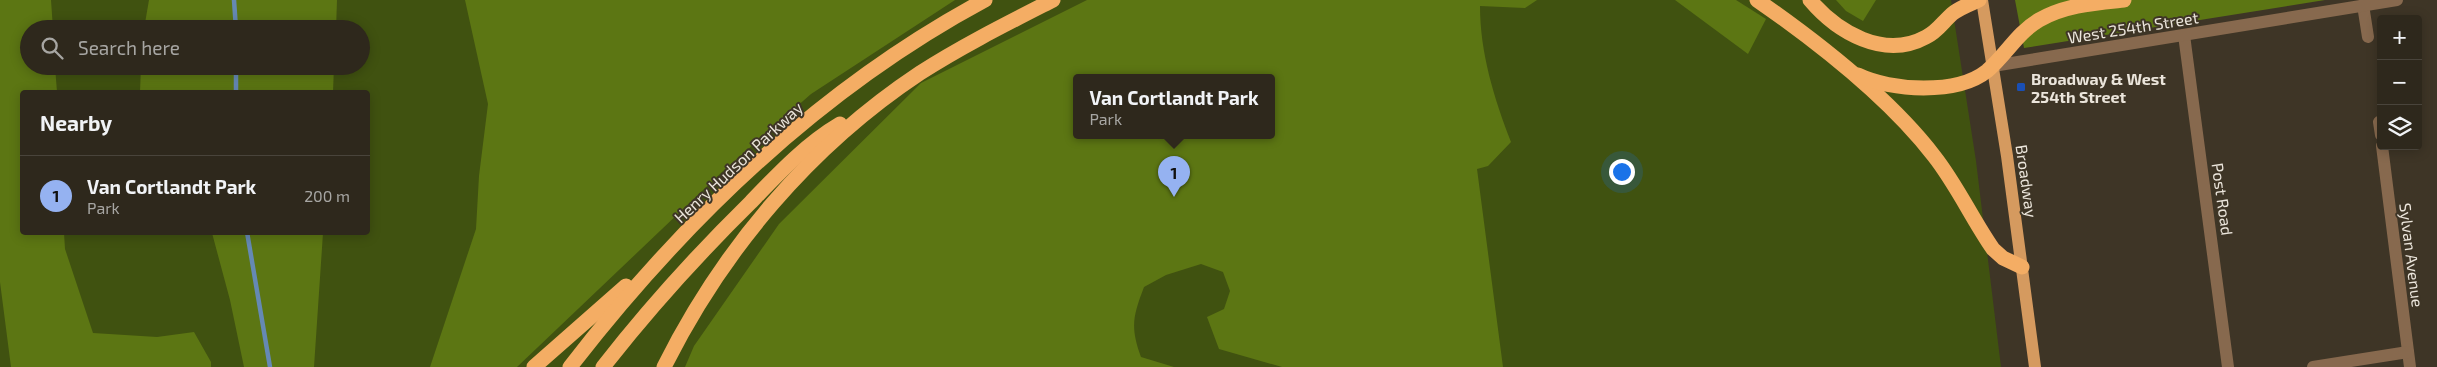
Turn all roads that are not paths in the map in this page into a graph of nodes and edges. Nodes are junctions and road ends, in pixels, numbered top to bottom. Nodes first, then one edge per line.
1 (985, 0) edge
2 (1053, 0) edge
3 (1757, 0) edge
4 (1810, 0) edge
5 (1981, 0) edge
6 (2124, 0) edge
7 (2397, 0) edge
8 (2363, 5) junction
9 (2184, 35) junction
10 (2368, 37) dead end
11 (1993, 66) junction
12 (1844, 67) junction
13 (875, 105) junction
14 (2383, 150) edge
15 (684, 236) junction
16 (2022, 267) junction
17 (2408, 352) junction
18 (534, 367) edge
19 (570, 367) edge
20 (603, 367) edge
21 (664, 367) edge
22 (2034, 367) edge
23 (2228, 367) edge
24 (2313, 367) edge
25 (2410, 367) edge

1 - 15 highway, Henry Hudson Parkway
2 - 13 highway
3 - 12 highway
4 - 5 highway
5 - 11 main road, Broadway
6 - 11 highway
7 - 8 street, West 254th Street
8 - 9 street, West 254th Street
8 - 10 street
9 - 11 street, West 254th Street
9 - 23 street, Post Road
11 - 12 highway
11 - 16 main road, Broadway
12 - 16 highway
13 - 20 highway
13 - 21 highway
14 - 17 street, Sylvan Avenue
15 - 18 highway
15 - 19 highway, Henry Hudson Parkway
16 - 22 main road, Broadway
17 - 24 street
17 - 25 street, Sylvan Avenue

